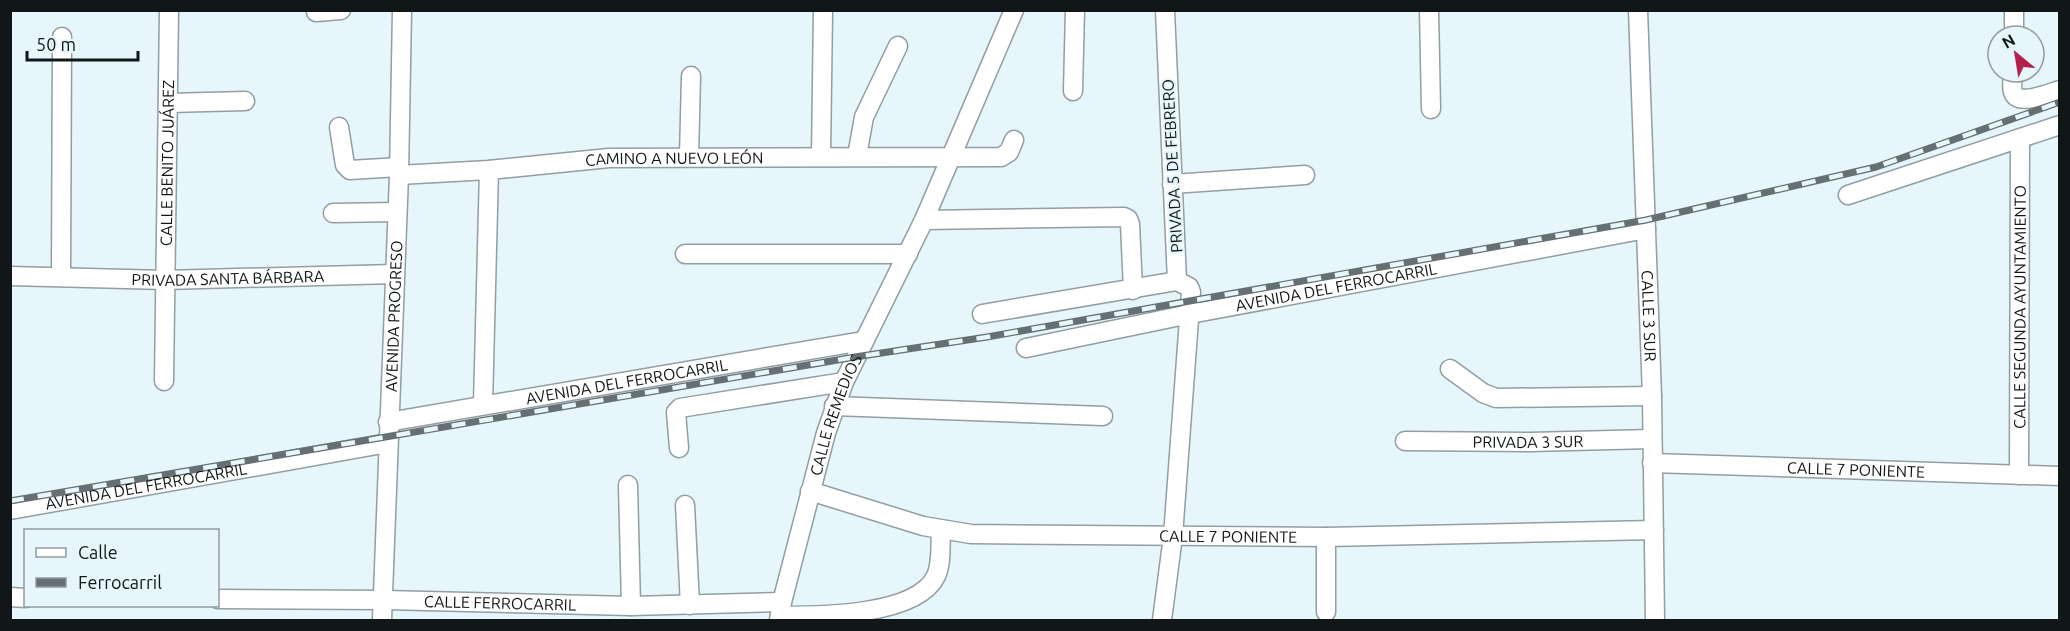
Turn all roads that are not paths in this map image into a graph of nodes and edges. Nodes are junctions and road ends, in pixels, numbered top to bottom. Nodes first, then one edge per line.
1 (169, 10) edge
2 (341, 10) edge
3 (402, 10) edge
4 (823, 10) edge
5 (1014, 10) edge
6 (1075, 10) edge
7 (1165, 10) edge
8 (1429, 10) edge
9 (1638, 10) edge
10 (316, 12) edge
11 (62, 37) dead end
12 (898, 46) dead end
13 (691, 76) dead end
14 (2013, 84) edge
15 (2060, 90) edge
16 (1073, 91) dead end
17 (245, 100) dead end
18 (168, 103) junction
19 (1431, 110) dead end
20 (2060, 125) edge
21 (339, 127) dead end
22 (2020, 138) junction
23 (1014, 140) dead end
24 (821, 156) junction
25 (857, 156) junction
26 (689, 157) junction
27 (950, 157) junction
28 (489, 170) junction
29 (399, 171) junction
30 (1305, 175) dead end
31 (1172, 184) junction
32 (1848, 195) dead end
33 (397, 212) junction
34 (333, 213) dead end
35 (924, 220) junction
36 (1646, 229) junction
37 (685, 254) dead end
38 (908, 254) junction
39 (394, 274) junction
40 (10, 276) edge
41 (61, 276) junction
42 (165, 280) junction
43 (1177, 281) junction
44 (1133, 290) junction
45 (982, 314) dead end
46 (1190, 314) junction
47 (863, 341) junction
48 (1026, 348) dead end
49 (1450, 369) dead end
50 (164, 381) dead end
51 (844, 382) junction
52 (1652, 396) junction
53 (483, 405) junction
54 (834, 406) junction
55 (1103, 416) dead end
56 (388, 422) junction
57 (1652, 439) junction
58 (1405, 441) dead end
59 (388, 443) junction
60 (679, 448) dead end
61 (1652, 463) junction
62 (2019, 475) junction
63 (2060, 476) edge
64 (628, 485) dead end
65 (810, 491) junction
66 (685, 505) dead end
67 (10, 510) edge
68 (941, 530) junction
69 (1654, 530) junction
70 (1173, 536) junction
71 (1326, 537) junction
72 (219, 599) edge
73 (384, 600) junction
74 (683, 610) edge
75 (639, 611) edge
76 (1326, 612) dead end
77 (780, 613) edge
78 (382, 621) edge
79 (1162, 621) edge
80 (1655, 621) edge

1 - 18 street, CALLE BENITO JUÁREZ
2 - 10 street
3 - 29 street, AVENIDA PROGRESO
4 - 24 street
5 - 27 street, CALLE REMEDIOS
6 - 16 street
7 - 31 street, PRIVADA 5 DE FEBRERO
8 - 19 street
9 - 36 street, CALLE 3 SUR
11 - 41 street
12 - 25 street
13 - 26 street
14 - 15 street
17 - 18 street
18 - 42 street, CALLE BENITO JUÁREZ
20 - 22 street
21 - 29 street, CAMINO A NUEVO LEÓN
22 - 32 street
22 - 62 street, CALLE SEGUNDA AYUNTAMIENTO
23 - 27 street, CAMINO A NUEVO LEÓN
24 - 25 street, CAMINO A NUEVO LEÓN
24 - 26 street, CAMINO A NUEVO LEÓN
25 - 27 street, CAMINO A NUEVO LEÓN
26 - 28 street, CAMINO A NUEVO LEÓN
27 - 35 street, CALLE REMEDIOS
28 - 29 street, CAMINO A NUEVO LEÓN
28 - 53 street
29 - 33 street, AVENIDA PROGRESO
30 - 31 street
31 - 43 street, PRIVADA 5 DE FEBRERO
33 - 34 street
33 - 39 street, AVENIDA PROGRESO
35 - 38 street, CALLE REMEDIOS
35 - 44 street
36 - 46 street, AVENIDA DEL FERROCARRIL
36 - 52 street, CALLE 3 SUR
37 - 38 street
38 - 47 street, CALLE REMEDIOS
39 - 42 street, PRIVADA SANTA BÁRBARA
39 - 56 street, AVENIDA PROGRESO
40 - 41 street, PRIVADA SANTA BÁRBARA
41 - 42 street, PRIVADA SANTA BÁRBARA
42 - 50 street, CALLE BENITO JUÁREZ
43 - 44 street
43 - 46 street, PRIVADA 5 DE FEBRERO
44 - 45 street
46 - 48 street, AVENIDA DEL FERROCARRIL
46 - 70 street
47 - 51 street, CALLE REMEDIOS
47 - 53 street, AVENIDA DEL FERROCARRIL
49 - 52 street
51 - 54 street, CALLE REMEDIOS
51 - 60 street
52 - 57 street, CALLE 3 SUR
53 - 56 street, AVENIDA DEL FERROCARRIL
54 - 55 street
54 - 65 street, CALLE REMEDIOS
56 - 59 street, AVENIDA PROGRESO
57 - 58 street, PRIVADA 3 SUR
57 - 61 street, CALLE 3 SUR
59 - 67 street, AVENIDA DEL FERROCARRIL
59 - 73 street, AVENIDA PROGRESO
61 - 62 street, CALLE 7 PONIENTE
61 - 69 street, CALLE 3 SUR
62 - 63 street, CALLE 7 PONIENTE
64 - 75 street
65 - 68 street, CALLE 7 PONIENTE
65 - 77 street, CALLE REMEDIOS
66 - 74 street
68 - 70 street, CALLE 7 PONIENTE
68 - 77 street, CALLE FERROCARRIL
69 - 71 street, CALLE 7 PONIENTE
69 - 80 street, CALLE 3 SUR
70 - 71 street, CALLE 7 PONIENTE
70 - 79 street
71 - 76 street
72 - 73 street, CALLE FERROCARRIL
73 - 75 street, CALLE FERROCARRIL
73 - 78 street, AVENIDA PROGRESO
74 - 75 street, CALLE FERROCARRIL
74 - 77 street, CALLE FERROCARRIL

